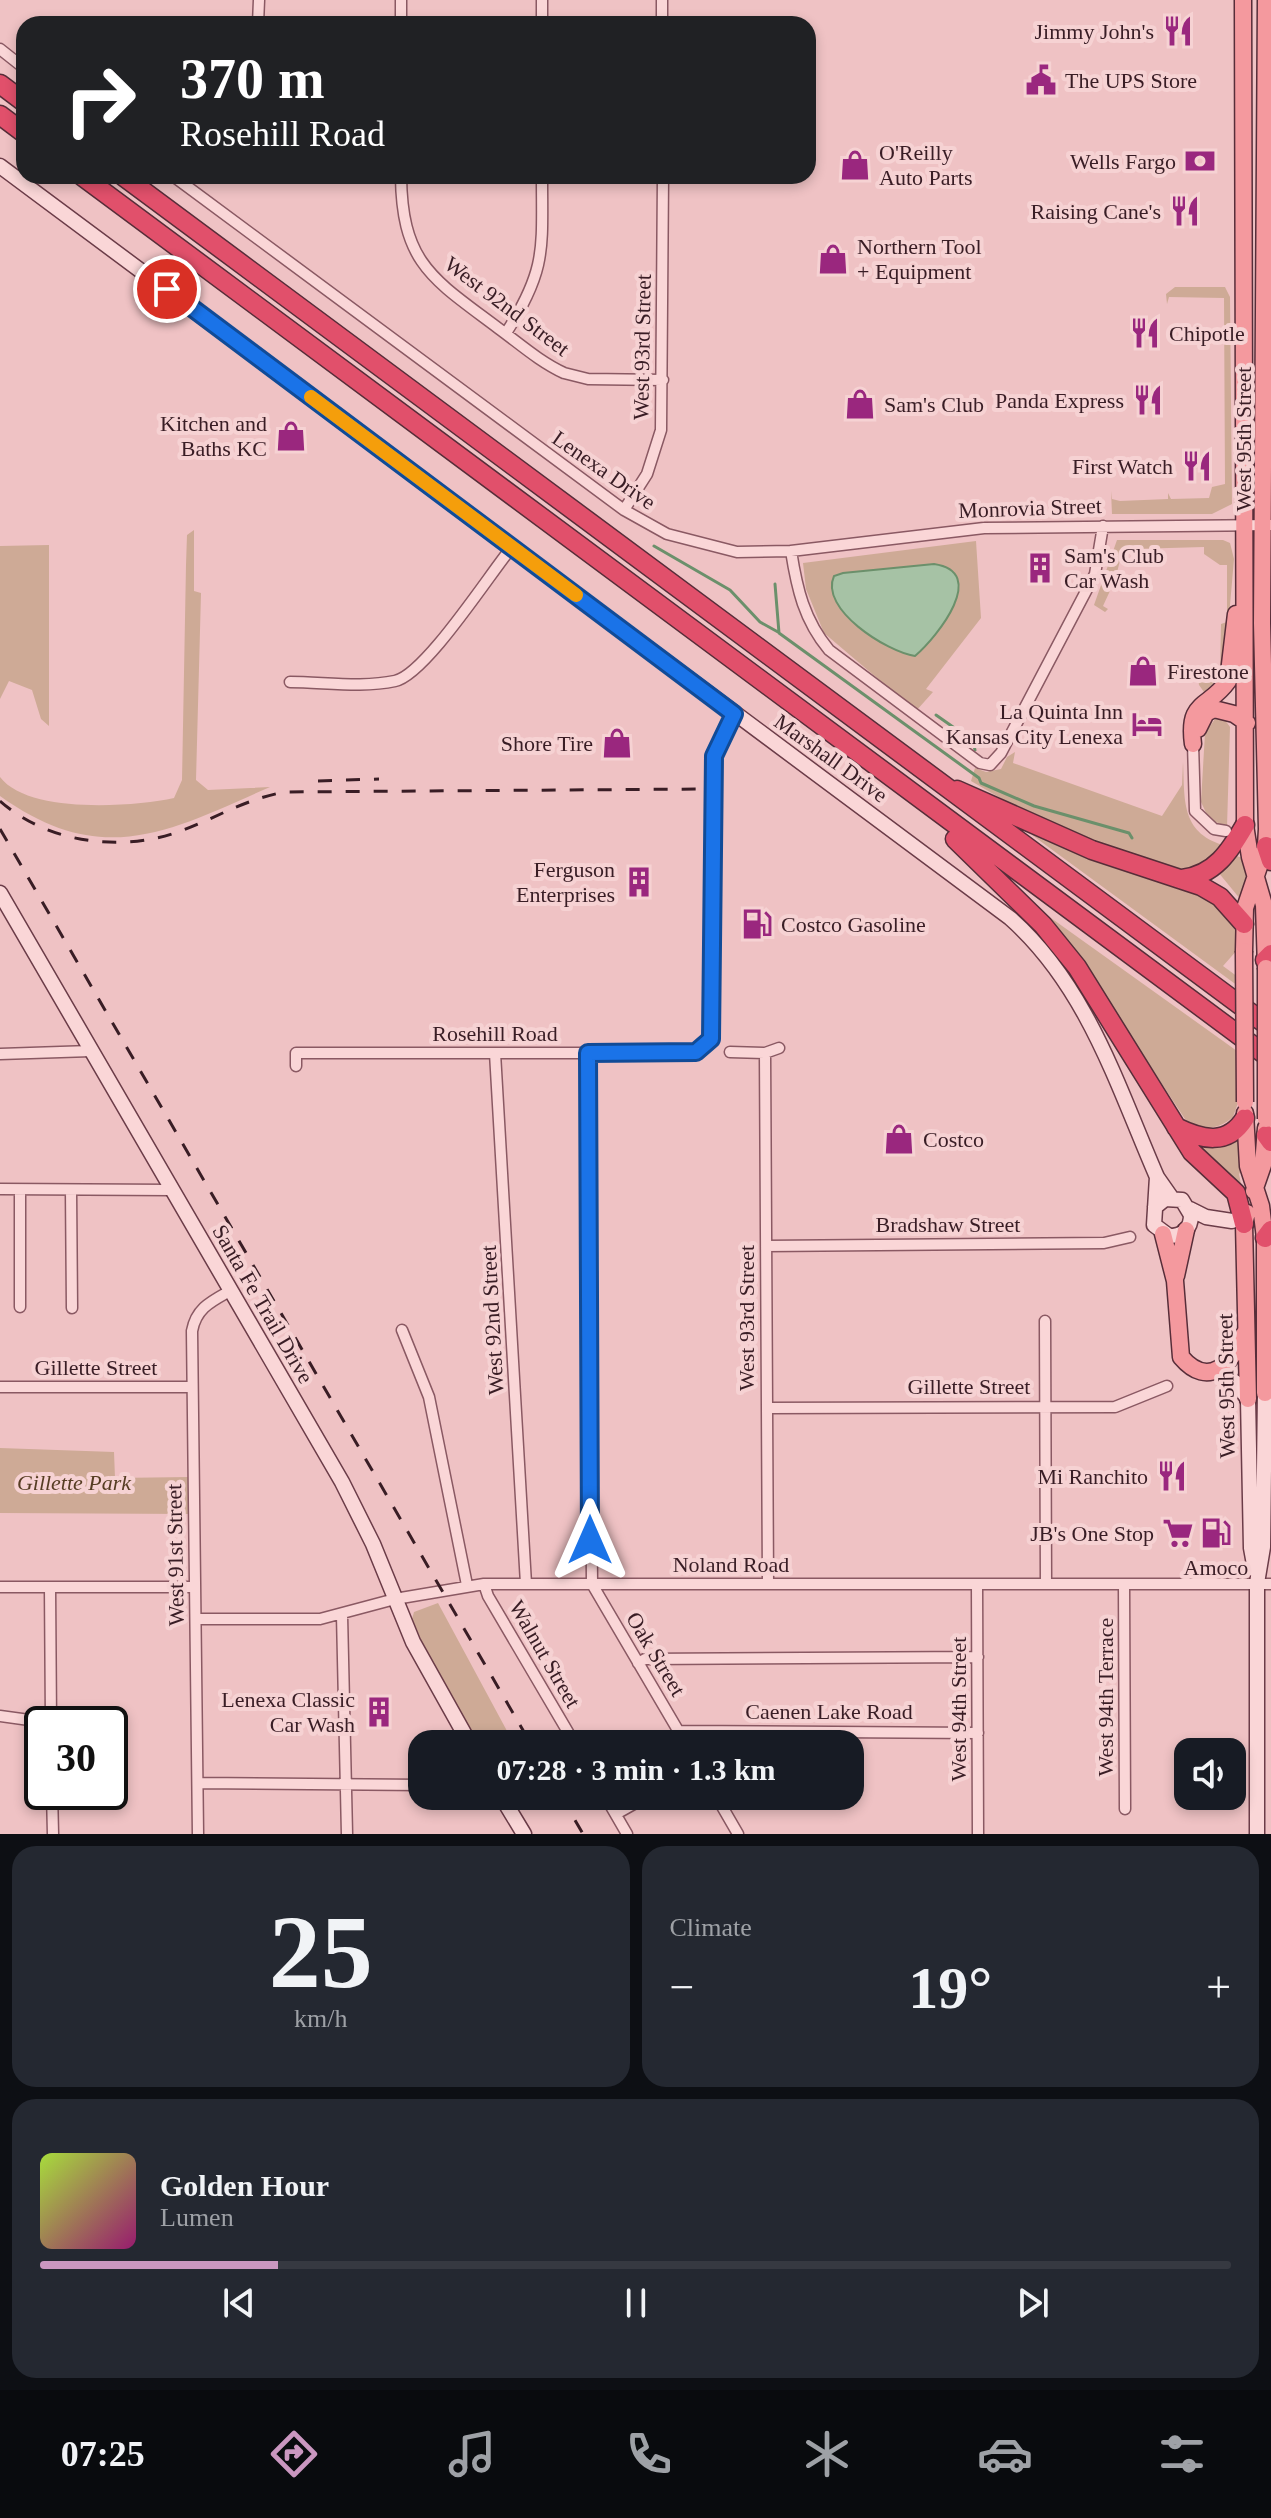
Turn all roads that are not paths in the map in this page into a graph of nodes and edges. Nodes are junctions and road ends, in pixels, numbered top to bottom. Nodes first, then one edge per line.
1 (1243, 0) edge
2 (1266, 0) edge
3 (0, 49) edge
4 (16, 62) edge
5 (24, 184) edge
6 (93, 184) edge
7 (134, 184) edge
8 (184, 184) edge
9 (402, 184) edge
10 (542, 184) edge
11 (663, 184) edge
12 (1269, 185) edge
13 (1265, 256) junction
14 (1244, 274) junction
15 (1265, 294) junction
16 (506, 333) junction
17 (663, 380) junction
18 (624, 510) junction
19 (1244, 525) junction
20 (1268, 525) edge
21 (1103, 526) junction
22 (512, 547) junction
23 (791, 551) junction
24 (1245, 568) junction
25 (290, 682) dead end
26 (734, 714) junction
27 (1267, 717) edge
28 (1247, 723) junction
29 (1193, 744) junction
30 (1268, 765) edge
31 (933, 779) junction
32 (891, 780) junction
33 (1245, 825) junction
34 (1226, 831) dead end
35 (1268, 854) edge
36 (1256, 877) junction
37 (1180, 879) junction
38 (0, 893) edge
39 (1244, 924) junction
40 (1267, 961) edge
41 (1271, 1028) edge
42 (779, 1048) dead end
43 (91, 1051) junction
44 (730, 1052) dead end
45 (495, 1053) junction
46 (588, 1053) junction
47 (765, 1053) junction
48 (0, 1054) edge
49 (1271, 1059) edge
50 (296, 1066) dead end
51 (1245, 1110) junction
52 (1174, 1126) junction
53 (1268, 1132) edge
54 (1157, 1177) junction
55 (0, 1189) edge
56 (1255, 1189) junction
57 (71, 1190) junction
58 (172, 1190) junction
59 (20, 1191) junction
60 (1171, 1197) junction
61 (1155, 1207) junction
62 (1190, 1209) junction
63 (1236, 1224) junction
64 (1188, 1228) junction
65 (1163, 1234) junction
66 (1268, 1234) edge
67 (1130, 1237) dead end
68 (766, 1246) junction
69 (1175, 1281) junction
70 (228, 1292) junction
71 (20, 1307) dead end
72 (72, 1308) dead end
73 (1045, 1321) dead end
74 (1247, 1325) junction
75 (402, 1330) dead end
76 (1268, 1336) edge
77 (1216, 1371) junction
78 (1167, 1386) dead end
79 (0, 1387) edge
80 (192, 1387) junction
81 (1268, 1389) edge
82 (1248, 1399) junction
83 (1044, 1406) junction
84 (767, 1408) junction
85 (1264, 1583) edge
86 (484, 1584) junction
87 (526, 1584) junction
88 (592, 1584) junction
89 (768, 1584) junction
90 (977, 1584) junction
91 (1046, 1584) junction
92 (1124, 1584) junction
93 (467, 1585) junction
94 (0, 1587) edge
95 (50, 1587) junction
96 (195, 1587) junction
97 (395, 1599) junction
98 (342, 1615) junction
99 (196, 1619) junction
100 (978, 1657) junction
101 (638, 1663) junction
102 (51, 1706) edge
103 (0, 1716) edge
104 (24, 1722) edge
105 (462, 1730) edge
106 (567, 1730) edge
107 (678, 1730) edge
108 (864, 1732) edge
109 (978, 1733) junction
110 (198, 1783) junction
111 (348, 1785) junction
112 (408, 1785) edge
113 (1125, 1809) dead end
114 (52, 1810) edge
115 (509, 1810) edge
116 (614, 1810) edge
117 (623, 1810) edge
118 (724, 1810) edge
119 (616, 1814) junction
120 (521, 1833) edge
121 (53, 1834) edge
122 (198, 1834) edge
123 (347, 1834) edge
124 (627, 1834) edge
125 (738, 1834) edge
126 (978, 1834) edge
127 (1257, 1834) edge

1 - 14 main road, West 95th Street
2 - 12 main road, West 95th Street
3 - 4 street
5 - 22 street, Marshall Drive
6 - 32 highway
7 - 31 highway
8 - 18 street, Lenexa Drive
9 - 16 street, West 92nd Street
10 - 16 street
11 - 17 street, West 93rd Street
12 - 13 main road, West 95th Street
13 - 14 main road
13 - 15 main road, West 95th Street
14 - 15 main road
14 - 19 main road, West 95th Street
15 - 20 main road, West 95th Street
16 - 17 street, West 92nd Street
17 - 18 street, West 93rd Street
18 - 23 street, Lenexa Drive
19 - 20 street, Monrovia Street
19 - 21 street, Monrovia Street
19 - 24 main road, West 95th Street
20 - 27 main road, West 95th Street
21 - 23 street, Monrovia Street
21 - 23 street
22 - 25 street
22 - 26 street, Marshall Drive
24 - 28 main road, West 95th Street
24 - 29 main road
26 - 46 street, Rosehill Road
26 - 54 street, Marshall Drive
27 - 30 main road, West 95th Street
28 - 29 main road
28 - 33 main road, West 95th Street
29 - 34 street
30 - 35 main road, West 95th Street
31 - 37 highway
31 - 41 highway
32 - 49 highway
32 - 52 highway
33 - 36 main road, West 95th Street
33 - 37 highway
35 - 36 main road, West 95th Street
36 - 39 main road, West 95th Street
36 - 40 main road, West 95th Street
37 - 39 highway
38 - 43 street, Santa Fe Trail Drive
39 - 51 main road, West 95th Street, bridge
40 - 53 main road, West 95th Street, bridge
42 - 47 street
43 - 48 street
43 - 58 street, Santa Fe Trail Drive
44 - 47 street
45 - 46 street, Rosehill Road
45 - 50 street, Rosehill Road
45 - 87 street, West 92nd Street
46 - 88 street
47 - 68 street, West 93rd Street
51 - 52 highway
51 - 56 main road, West 95th Street
52 - 63 highway
53 - 56 main road, West 95th Street
54 - 60 street, Marshall Drive
54 - 61 street, Marshall Drive
55 - 59 street
56 - 63 main road, West 95th Street
56 - 66 main road, West 95th Street
57 - 58 street
57 - 59 street
57 - 72 street
58 - 70 street, Santa Fe Trail Drive
59 - 71 street
60 - 61 street
60 - 62 street
61 - 65 street
62 - 63 street
62 - 64 street
63 - 64 street
63 - 74 main road, West 95th Street
64 - 65 street
64 - 69 main road
65 - 69 main road
66 - 76 main road, West 95th Street
67 - 68 street, Bradshaw Street
68 - 84 street, West 93rd Street
69 - 77 main road
70 - 80 street, West 91st Street
70 - 97 street, Santa Fe Trail Drive
73 - 83 street
74 - 77 main road
74 - 82 main road, West 95th Street
75 - 93 street
76 - 81 main road, West 95th Street
77 - 82 street
78 - 83 street, Gillette Street
79 - 80 street, Gillette Street
80 - 96 street, West 91st Street
81 - 85 street, West 95th Street
82 - 85 street, West 95th Street
83 - 84 street, Gillette Street
83 - 91 street
84 - 89 street, West 93rd Street
85 - 92 street, Noland Road
85 - 127 street, West 95th Street
86 - 87 street, Noland Road
86 - 93 street, Noland Road
86 - 106 street, Walnut Street
87 - 88 street, Noland Road
88 - 89 street, Noland Road
88 - 101 street, Oak Street
89 - 90 street, Noland Road
90 - 91 street, Noland Road
90 - 100 street, West 94th Street
91 - 92 street, Noland Road
92 - 113 street, West 94th Terrace
93 - 97 street, Noland Road
94 - 95 street
95 - 96 street
95 - 102 street
96 - 99 street, West 91st Street
97 - 98 street, Noland Road
97 - 105 street, Santa Fe Trail Drive
98 - 99 street, Noland Road
98 - 111 street
99 - 110 street, West 91st Street
100 - 101 street
100 - 109 street, West 94th Street
101 - 107 street, Oak Street
103 - 104 street
108 - 109 street, Caenen Lake Road
109 - 126 street, West 94th Street
110 - 111 street
110 - 122 street, West 91st Street
111 - 112 street
111 - 123 street
114 - 121 street
115 - 120 street
116 - 119 street
117 - 119 street
118 - 125 street
119 - 124 street

